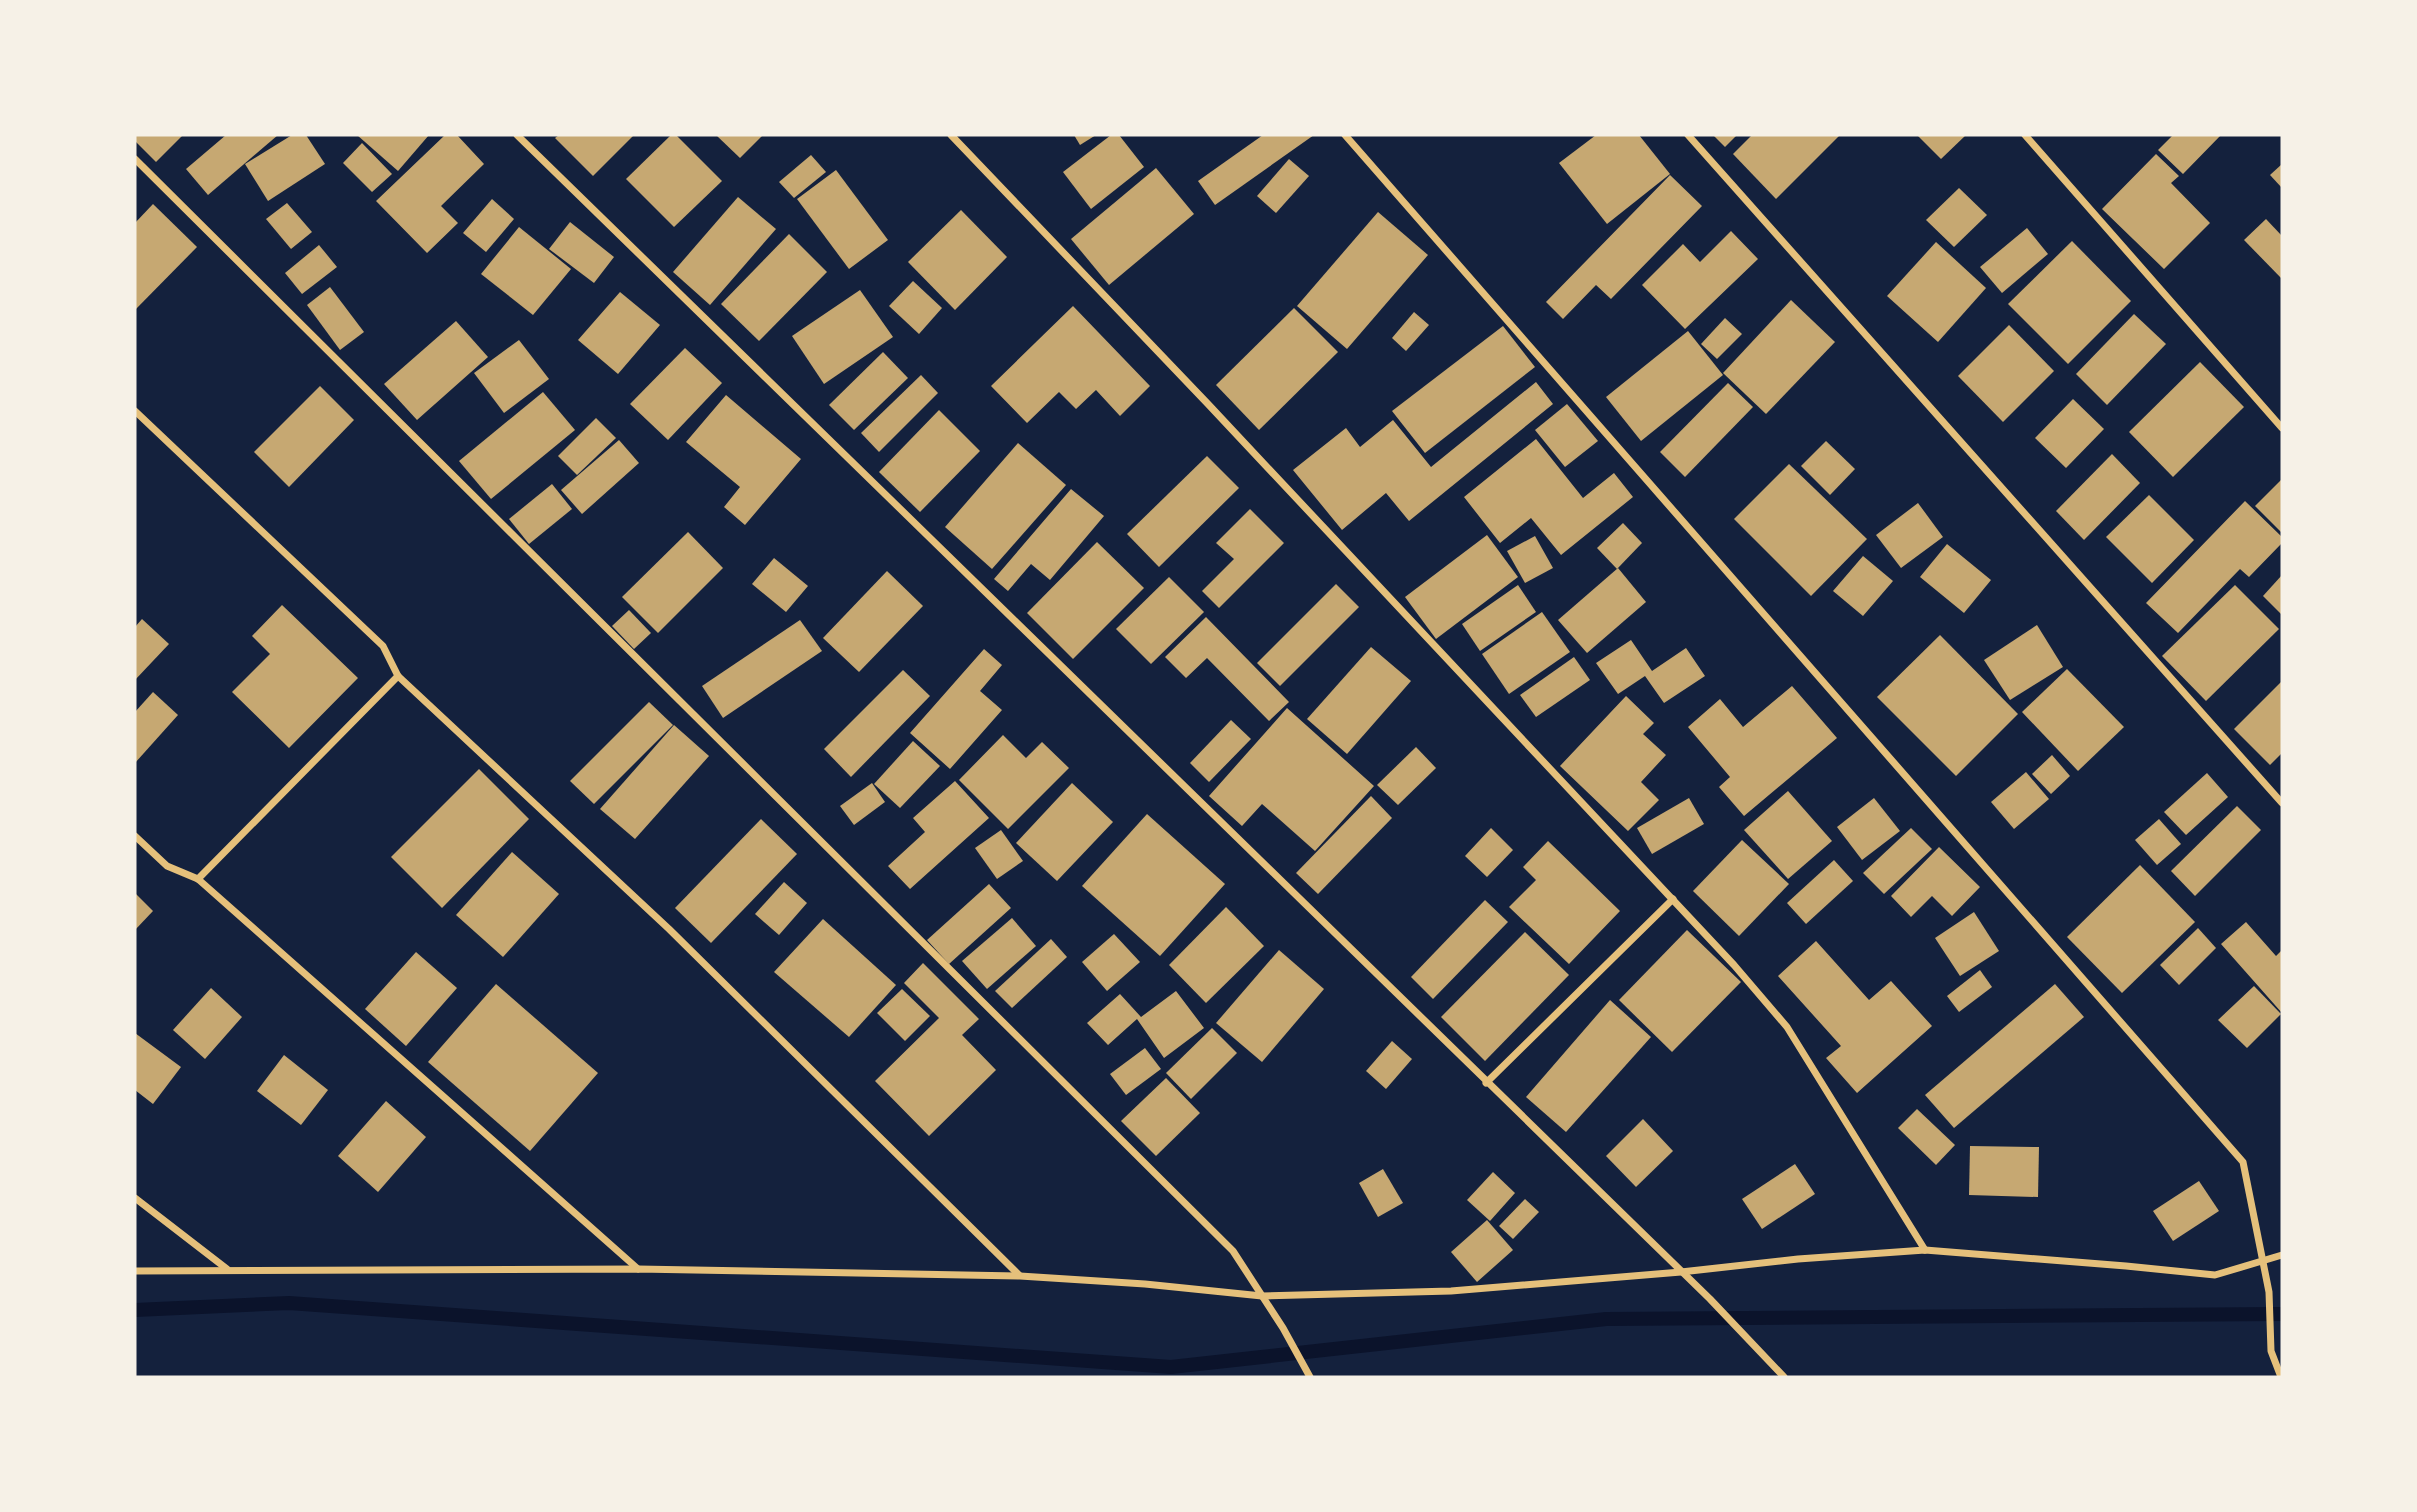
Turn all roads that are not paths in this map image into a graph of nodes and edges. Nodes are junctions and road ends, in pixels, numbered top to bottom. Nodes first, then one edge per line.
1 (517, 135) edge
2 (951, 135) edge
3 (1345, 135) edge
4 (1688, 135) edge
5 (2025, 135) edge
6 (135, 159) edge
7 (135, 411) edge
8 (2282, 428) edge
9 (398, 676) junction
10 (2282, 803) edge
11 (135, 836) edge
12 (198, 879) junction
13 (1673, 899) junction
14 (1486, 1083) junction
15 (135, 1198) edge
16 (1925, 1250) junction
17 (2282, 1255) edge
18 (2264, 1261) junction
19 (227, 1269) junction
20 (638, 1269) junction
21 (135, 1271) edge
22 (1681, 1272) junction
23 (1020, 1276) junction
24 (1262, 1296) junction
25 (1310, 1377) edge
26 (1784, 1377) edge
27 (2281, 1377) edge

1 - 14 street
2 - 13 street
3 - 18 street
4 - 10 street
5 - 8 street
6 - 24 street
7 - 9 street
9 - 12 street
9 - 23 street
11 - 12 street
12 - 20 street
13 - 14 street
13 - 16 street
14 - 22 street
15 - 19 street
16 - 18 street
16 - 22 street
17 - 18 street
18 - 27 street
19 - 20 street
19 - 21 street
20 - 23 street
22 - 24 street
22 - 26 street
23 - 24 street
24 - 25 street

